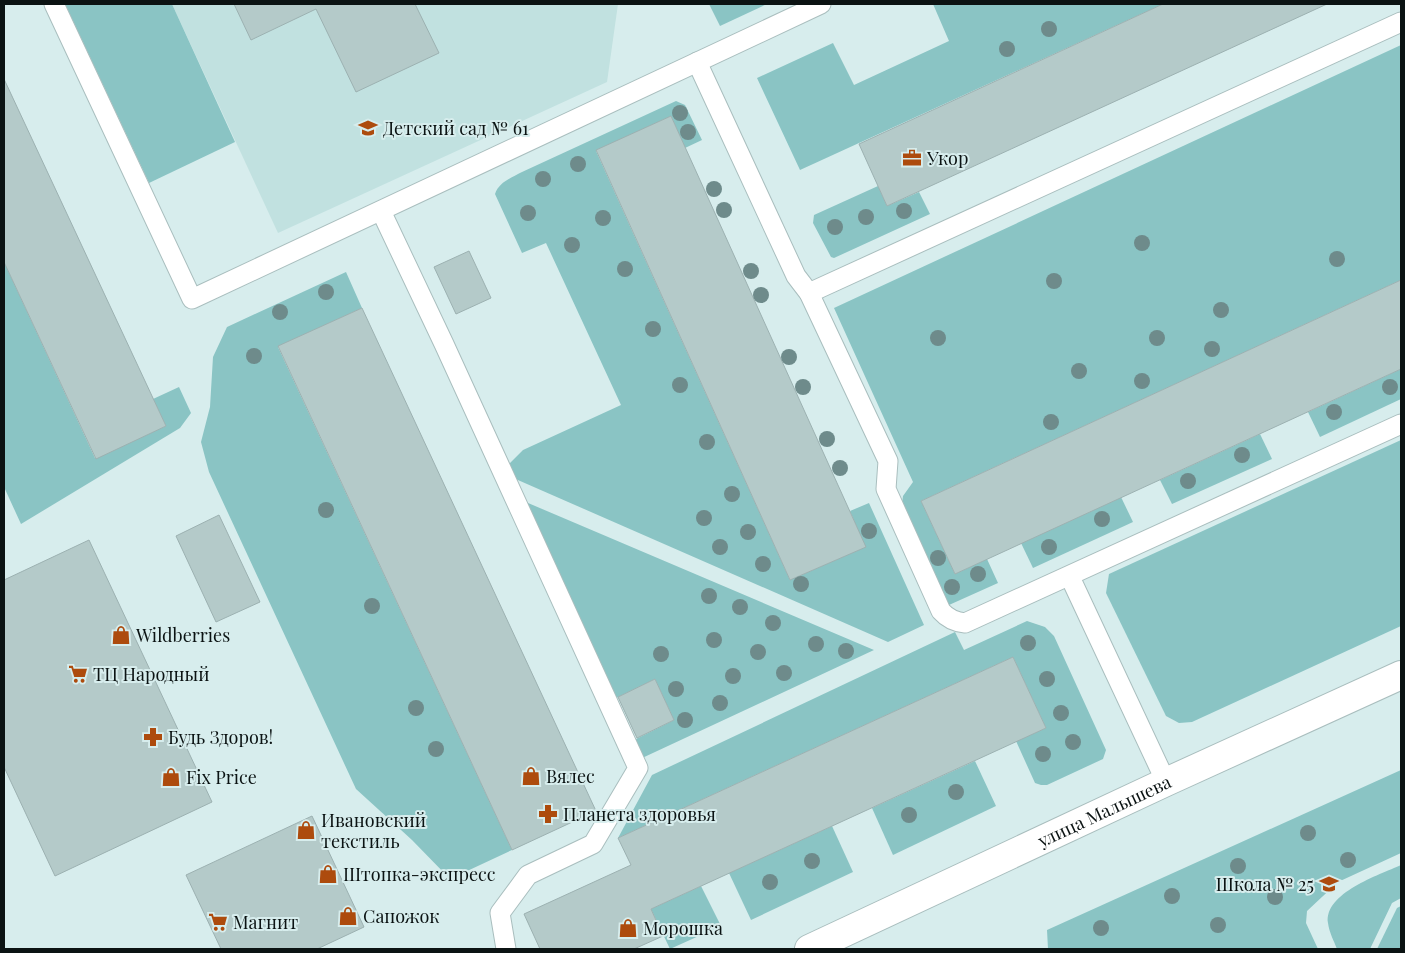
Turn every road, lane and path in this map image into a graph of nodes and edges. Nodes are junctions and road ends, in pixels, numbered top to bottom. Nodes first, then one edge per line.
1 (54, 4) edge
2 (821, 4) edge
3 (1401, 22) edge
4 (697, 62) junction
5 (381, 211) junction
6 (809, 293) junction
7 (1401, 424) edge
8 (1070, 577) junction
9 (1401, 675) edge
10 (1166, 782) junction
11 (506, 949) edge
12 (809, 949) edge

1 - 5 lane
2 - 4 lane
3 - 6 lane
4 - 5 lane
4 - 6 lane
5 - 11 lane
6 - 8 lane
7 - 8 lane
8 - 10 lane
9 - 10 street, улица Малышева
10 - 12 street, улица Малышева

